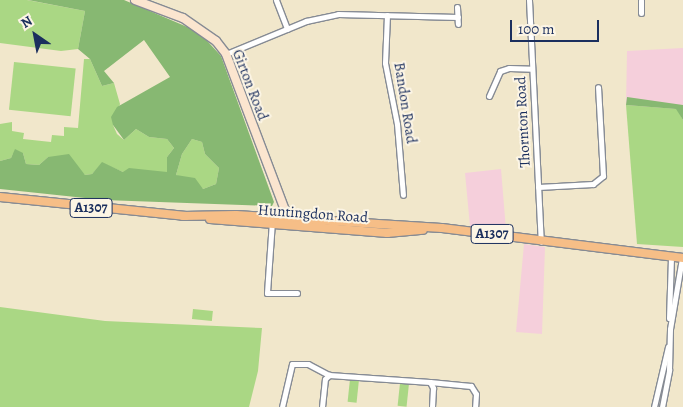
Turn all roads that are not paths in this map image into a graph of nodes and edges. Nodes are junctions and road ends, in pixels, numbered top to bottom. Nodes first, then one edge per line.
1 (135, 0) edge
2 (276, 0) edge
3 (529, 0) edge
4 (641, 0) edge
5 (457, 7) dead end
6 (641, 13) dead end
7 (388, 15) junction
8 (458, 17) junction
9 (458, 24) dead end
10 (287, 29) junction
11 (226, 54) junction
12 (532, 69) junction
13 (598, 87) dead end
14 (489, 96) dead end
15 (538, 187) junction
16 (404, 195) dead end
17 (0, 197) edge
18 (272, 222) junction
19 (285, 223) junction
20 (541, 242) junction
21 (672, 257) junction
22 (682, 258) edge
23 (297, 293) dead end
24 (670, 329) junction
25 (668, 346) junction
26 (329, 375) junction
27 (430, 382) junction
28 (282, 407) edge
29 (322, 407) edge
30 (432, 407) edge
31 (475, 407) edge
32 (654, 407) edge
33 (662, 407) edge

1 - 11 street, Girton Road
2 - 10 street
3 - 12 street, Thornton Road
4 - 6 street
5 - 8 street
7 - 8 street
7 - 10 street
7 - 16 street, Bandon Road
8 - 9 street
10 - 11 street
11 - 19 street, Girton Road
12 - 14 street
12 - 15 street, Thornton Road
13 - 15 street
15 - 20 street, Thornton Road
17 - 18 main road, Huntingdon Road / A1307
18 - 19 main road, Huntingdon Road / A1307
18 - 23 street
19 - 20 main road, Huntingdon Road / A1307
20 - 21 main road, Huntingdon Road / A1307
21 - 22 main road, Huntingdon Road / A1307
21 - 24 street
22 - 24 street
24 - 25 street
25 - 32 street
25 - 33 street
26 - 27 street
26 - 28 street
26 - 29 street
27 - 30 street
27 - 31 street

